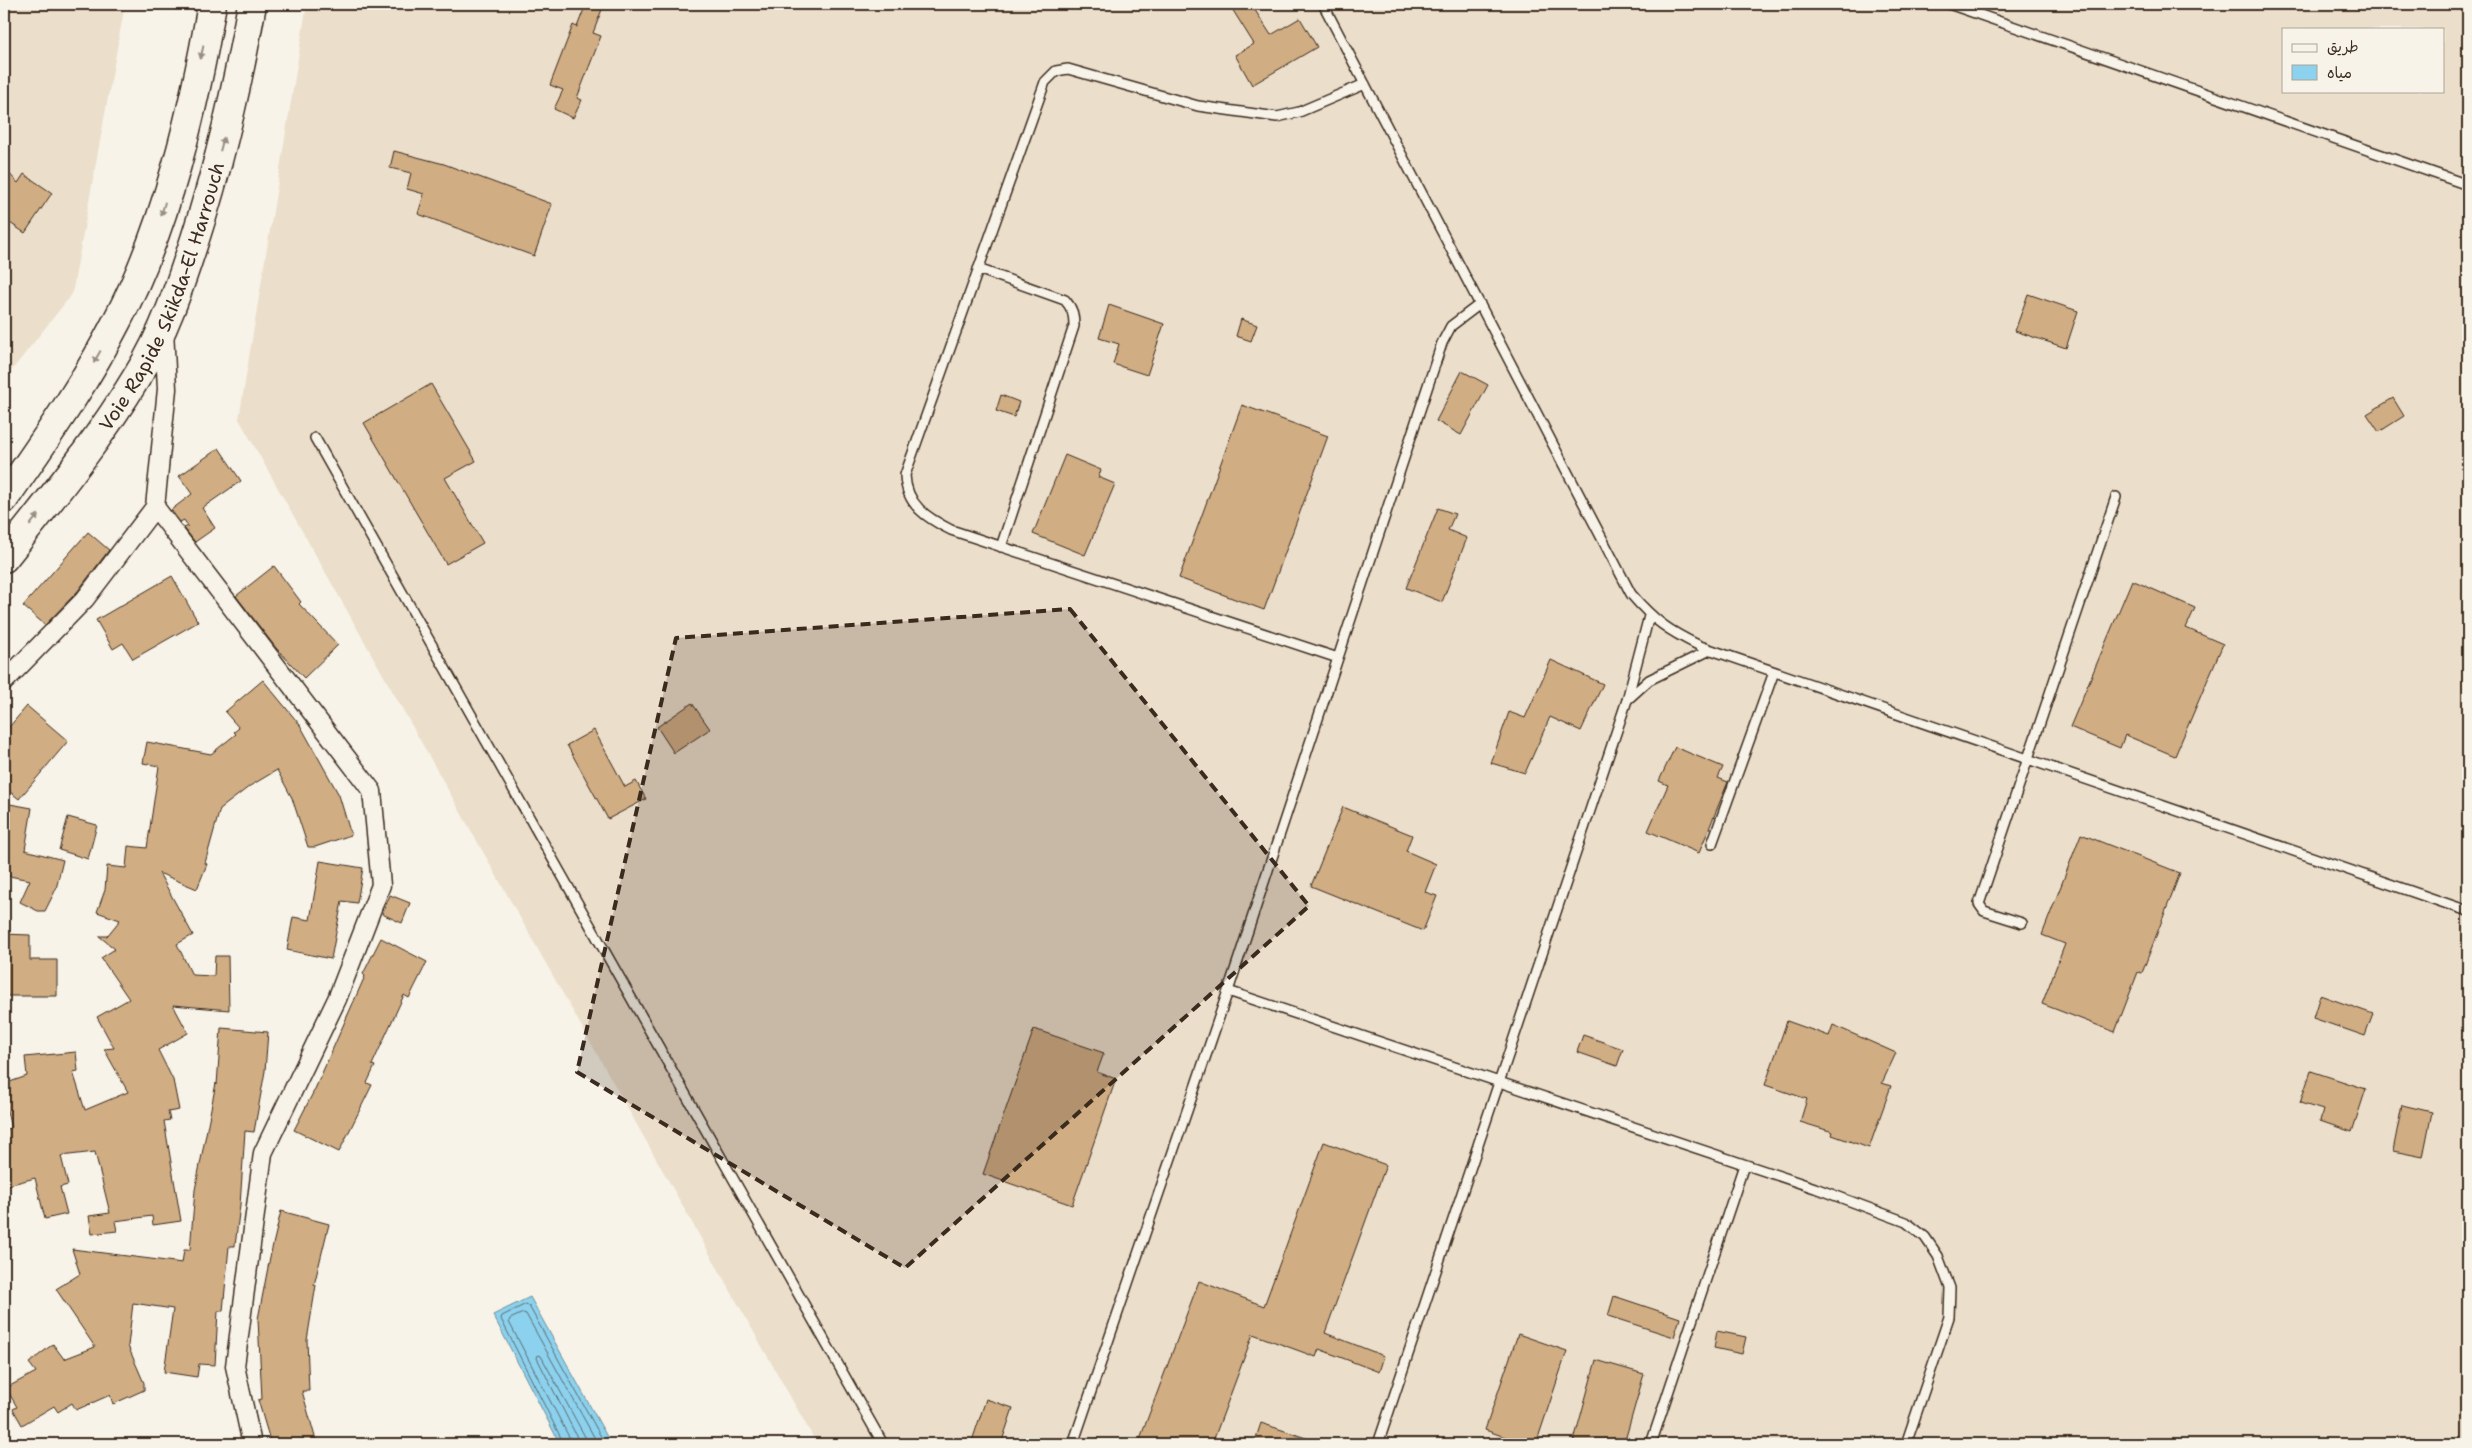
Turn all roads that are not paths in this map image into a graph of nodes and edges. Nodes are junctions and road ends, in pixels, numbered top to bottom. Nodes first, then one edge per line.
1 (212, 4) edge
2 (252, 4) edge
3 (1323, 4) edge
4 (1949, 4) edge
5 (1365, 84) junction
6 (2468, 184) edge
7 (978, 269) junction
8 (1480, 304) junction
9 (164, 322) junction
10 (315, 438) dead end
11 (2116, 498) dead end
12 (4, 499) edge
13 (155, 508) junction
14 (1001, 547) junction
15 (4, 558) edge
16 (1650, 616) junction
17 (1710, 650) junction
18 (1338, 658) junction
19 (1774, 672) junction
20 (4, 682) edge
21 (1627, 700) junction
22 (2029, 759) junction
23 (1712, 844) dead end
24 (2468, 911) edge
25 (2022, 922) dead end
26 (1228, 991) junction
27 (1498, 1084) junction
28 (1744, 1165) junction
29 (252, 1444) edge
30 (884, 1444) edge
31 (1073, 1444) edge
32 (1378, 1444) edge
33 (1651, 1444) edge
34 (1906, 1444) edge

1 -> 12 highway, Voie Rapide Skikda-El Harrouch
9 -> 2 highway, Voie Rapide Skikda-El Harrouch
3 - 5 lane
4 - 6 lane
5 - 7 lane
5 - 8 lane
7 - 14 lane
7 - 14 lane
8 - 16 lane
8 - 18 lane
9 - 13 street
15 -> 9 highway, Voie Rapide Skikda-El Harrouch
10 - 30 lane
11 - 22 lane
13 - 20 street
13 - 29 street
14 - 18 lane
16 - 17 lane
16 - 21 lane
17 - 19 lane
17 - 21 lane
18 - 26 lane
19 - 22 lane
19 - 23 lane
21 - 27 lane
22 - 24 lane
22 - 25 lane
26 - 27 lane
26 - 31 lane
27 - 28 lane
27 - 32 lane
28 - 33 lane
28 - 34 lane

